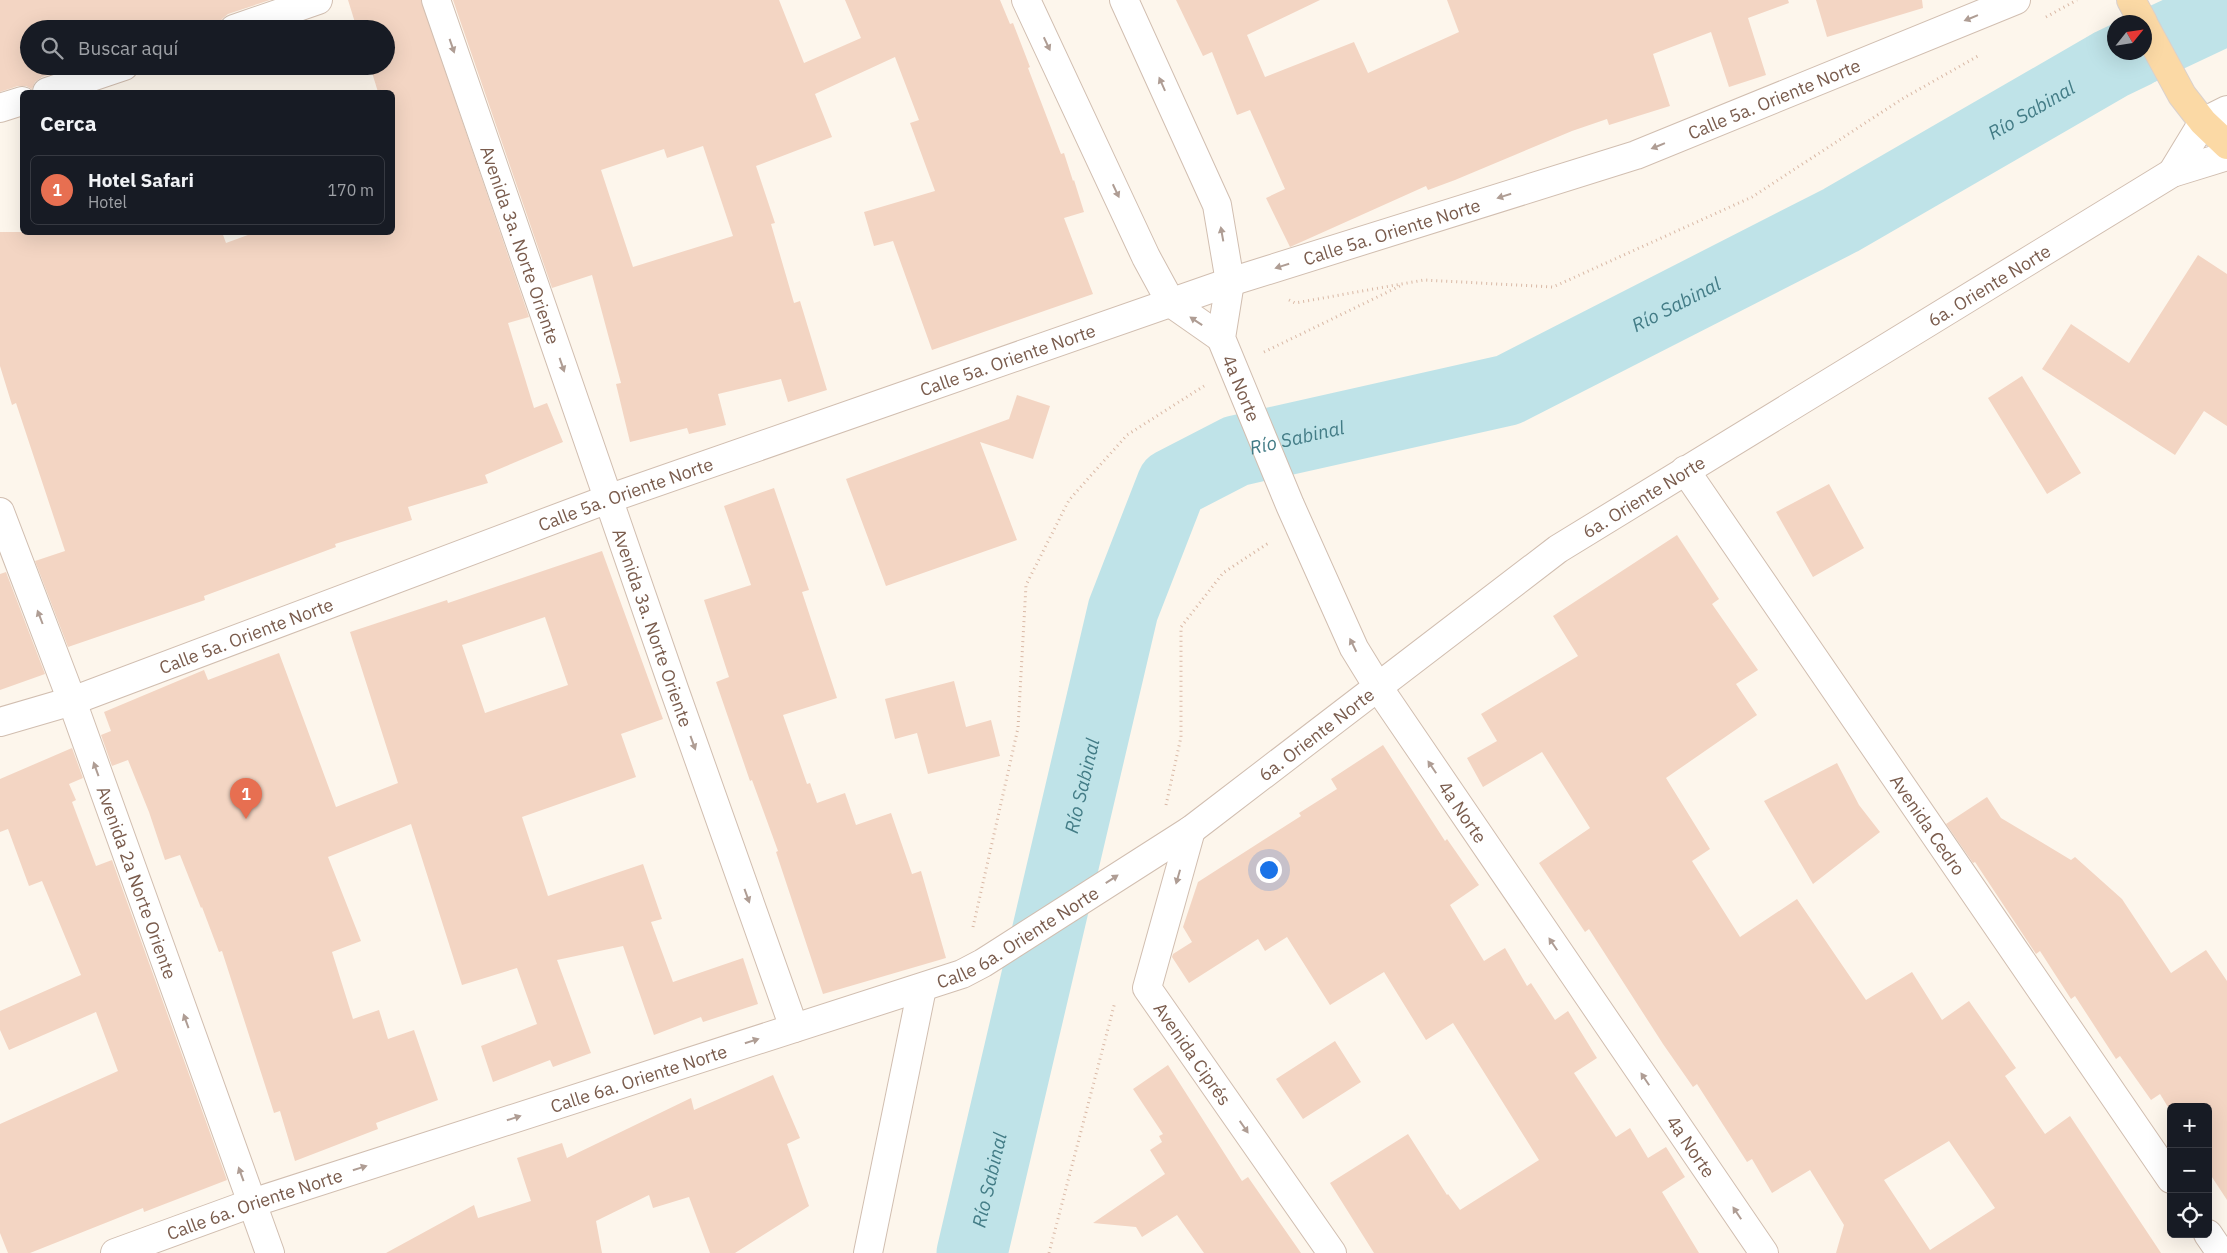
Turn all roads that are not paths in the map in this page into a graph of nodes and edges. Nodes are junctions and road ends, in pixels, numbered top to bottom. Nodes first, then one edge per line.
1 (318, 0) edge
2 (436, 0) edge
3 (1026, 0) edge
4 (1124, 0) edge
5 (2016, 0) edge
6 (2131, 0) edge
7 (2139, 15) edge
8 (260, 20) edge
9 (2152, 39) edge
10 (97, 75) edge
11 (53, 90) edge
12 (20, 102) edge
13 (0, 108) edge
14 (2227, 110) edge
15 (2203, 122) junction
16 (2227, 145) edge
17 (2227, 156) edge
18 (2172, 173) junction
19 (1235, 281) junction
20 (1171, 303) junction
21 (1221, 338) junction
22 (1685, 470) junction
23 (608, 499) junction
24 (0, 512) edge
25 (1378, 687) junction
26 (72, 701) junction
27 (0, 722) edge
28 (1191, 830) junction
29 (1149, 856) joint
30 (922, 988) junction
31 (794, 1028) junction
32 (2167, 1173) edge
33 (252, 1203) junction
34 (2211, 1238) edge
35 (115, 1253) edge
36 (270, 1253) edge
37 (868, 1253) edge
38 (1332, 1253) edge
39 (1764, 1253) edge
40 (2221, 1253) edge

1 - 8 street
2 -> 23 street, Avenida 3a. Norte Oriente
3 -> 20 street, 4a Norte
19 -> 4 street, 4a Norte
5 -> 19 street, Calle 5a. Oriente Norte
6 - 7 main road
9 - 15 main road
10 - 11 street
12 - 13 street
14 - 15 street
15 - 16 main road
15 - 18 street, 6a. Oriente Norte
17 - 18 street, 6a. Oriente Norte
18 - 22 street, 6a. Oriente Norte
19 - 20 street, Calle 5a. Oriente Norte
19 - 21 street, 4a Norte
21 -> 20 street, 4a Norte
20 - 23 street, Calle 5a. Oriente Norte
25 -> 21 street, 4a Norte
22 - 25 street, 6a. Oriente Norte
22 - 32 street, Avenida Cedro
23 - 26 street, Calle 5a. Oriente Norte
23 -> 31 street, Avenida 3a. Norte Oriente
26 -> 24 street, Avenida 2a Norte Oriente
25 - 28 street, 6a. Oriente Norte
39 -> 25 street, 4a Norte
26 - 27 street, Calle 5a. Oriente Norte
33 -> 26 street, Avenida 2a Norte Oriente
28 - 29 street, 6a. Oriente Norte
28 -> 38 street, Avenida Ciprés
30 -> 29 street, Calle 6a. Oriente Norte
30 - 31 street, Calle 6a. Oriente Norte
30 - 37 street
33 -> 31 street, Calle 6a. Oriente Norte
33 - 35 street, Calle 6a. Oriente Norte
33 - 36 street, Avenida 2a Norte Oriente
34 - 40 street

